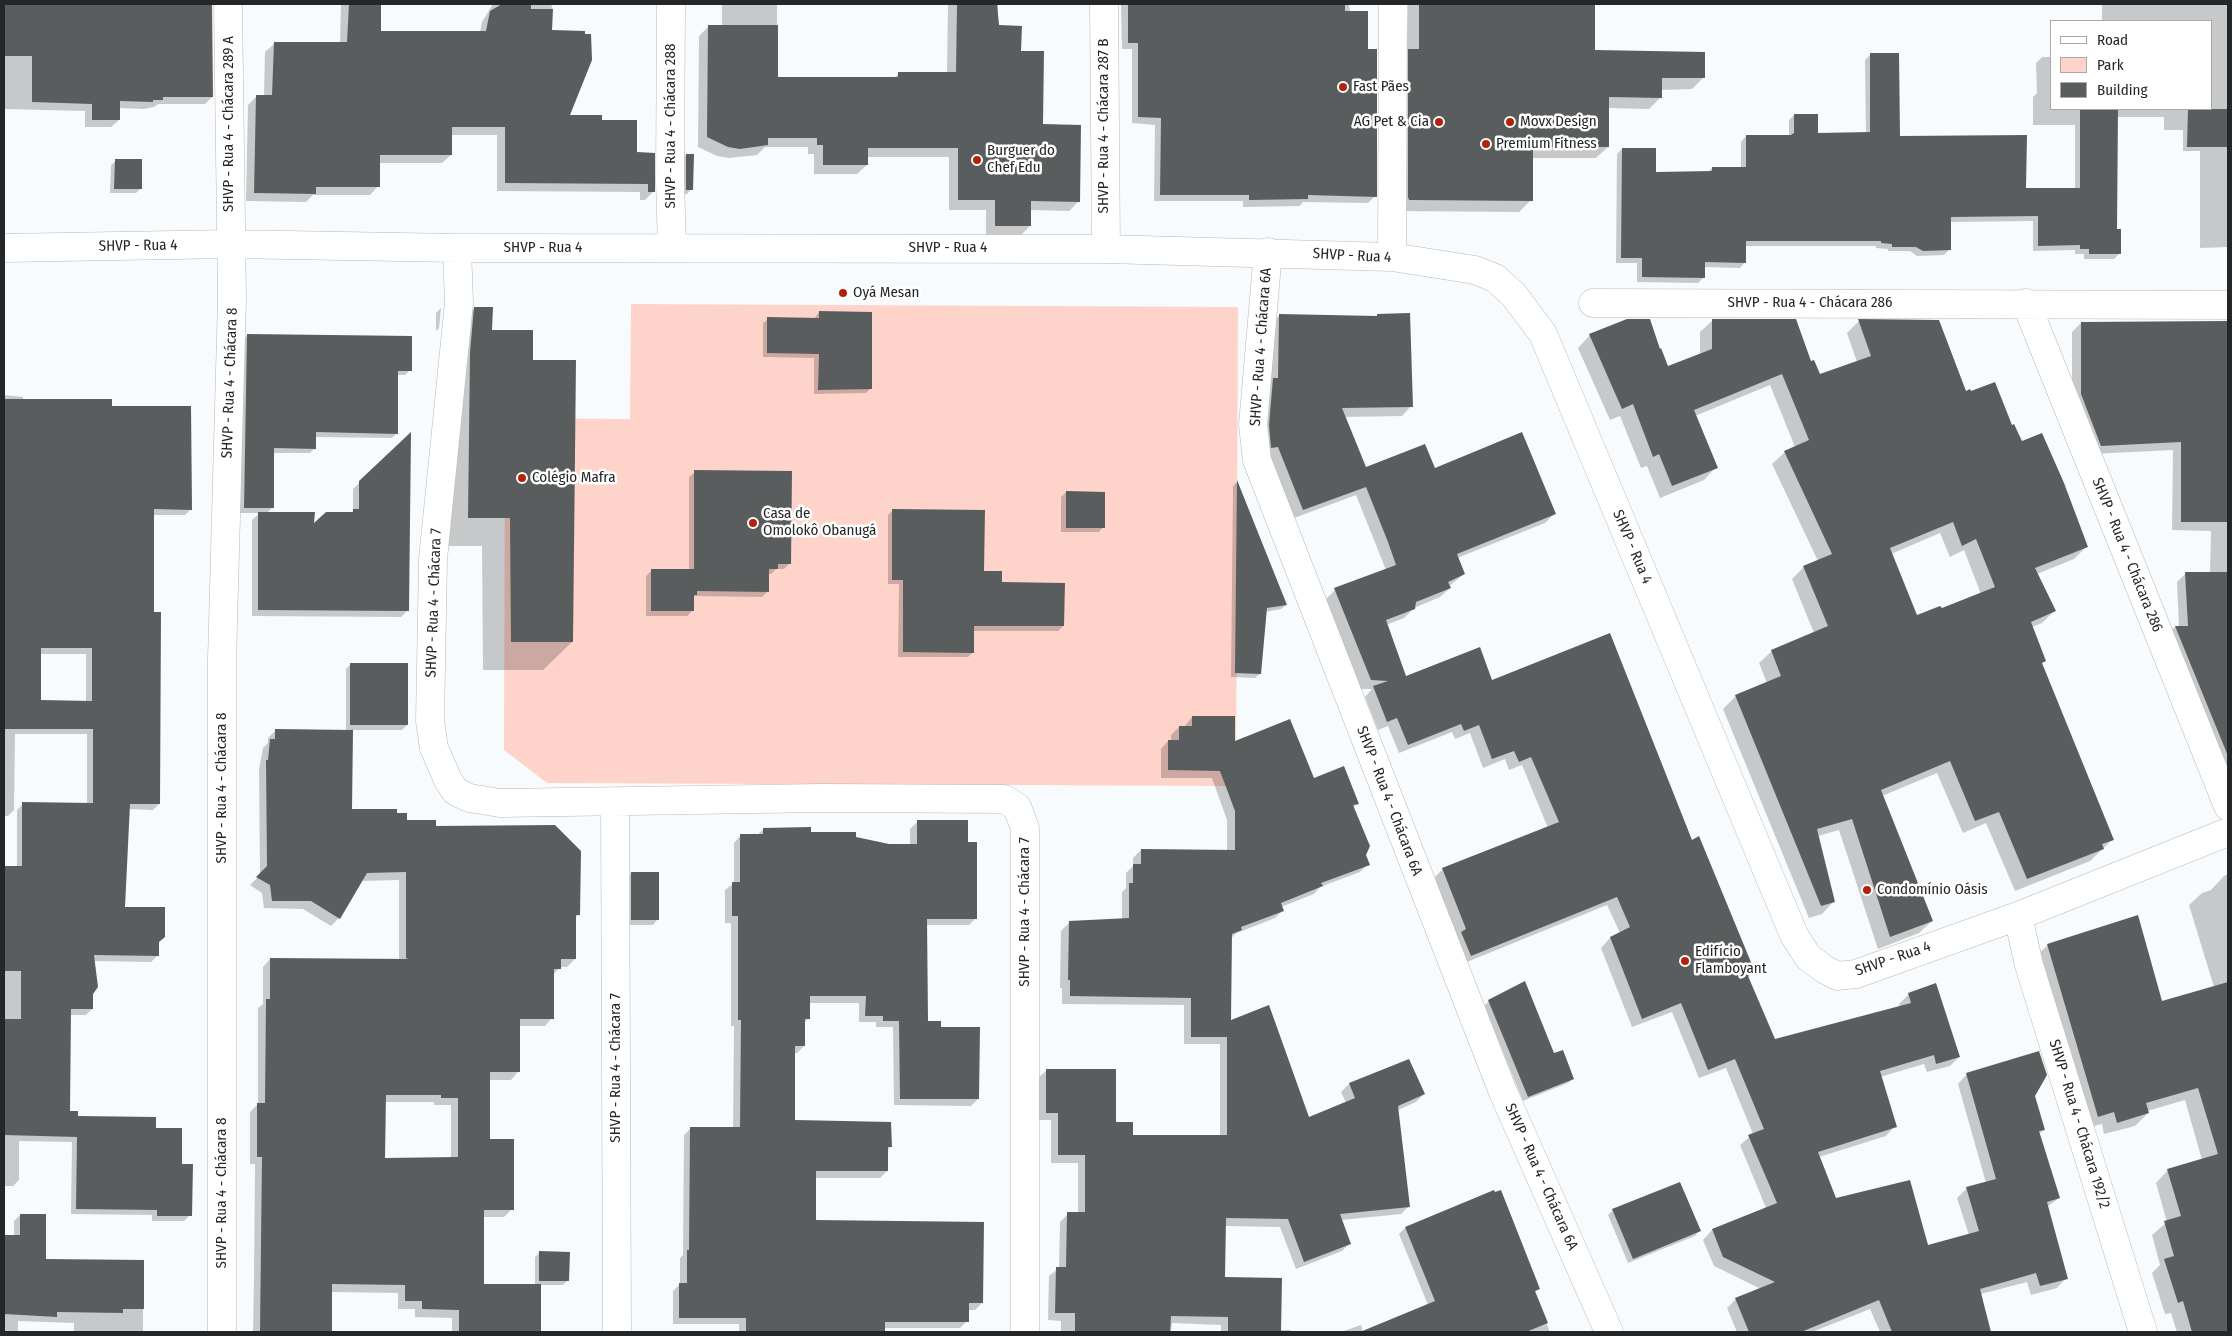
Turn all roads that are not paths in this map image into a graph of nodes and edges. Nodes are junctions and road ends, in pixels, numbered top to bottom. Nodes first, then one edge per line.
1 (228, 4) edge
2 (671, 4) edge
3 (1104, 4) edge
4 (1393, 4) edge
5 (230, 244) junction
6 (4, 248) edge
7 (457, 248) junction
8 (672, 248) junction
9 (1106, 249) junction
10 (1268, 252) junction
11 (1392, 257) junction
12 (1593, 303) dead end
13 (2026, 303) junction
14 (2228, 305) edge
15 (616, 803) junction
16 (2228, 806) edge
17 (2228, 832) edge
18 (2018, 916) junction
19 (222, 1332) edge
20 (617, 1332) edge
21 (1025, 1332) edge
22 (1607, 1332) edge
23 (2143, 1332) edge

1 - 5 street, SHVP - Rua 4 - Chácara 289 A
2 - 8 street, SHVP - Rua 4 - Chácara 288
3 - 9 street, SHVP - Rua 4 - Chácara 287 B
4 - 11 street
5 - 6 street, SHVP - Rua 4
5 - 7 street, SHVP - Rua 4
5 - 19 street, SHVP - Rua 4 - Chácara 8
7 - 8 street, SHVP - Rua 4
7 - 15 street, SHVP - Rua 4 - Chácara 7
8 - 9 street, SHVP - Rua 4
9 - 10 street, SHVP - Rua 4
10 - 11 street, SHVP - Rua 4
10 - 22 street, SHVP - Rua 4 - Chácara 6A
11 - 18 street, SHVP - Rua 4
12 - 13 street, SHVP - Rua 4 - Chácara 286
13 - 14 street, SHVP - Rua 4 - Chácara 286
13 - 16 street, SHVP - Rua 4 - Chácara 286
15 - 20 street, SHVP - Rua 4 - Chácara 7
15 - 21 street, SHVP - Rua 4 - Chácara 7
17 - 18 street, SHVP - Rua 4
18 - 23 street, SHVP - Rua 4 - Chácara 192/2

